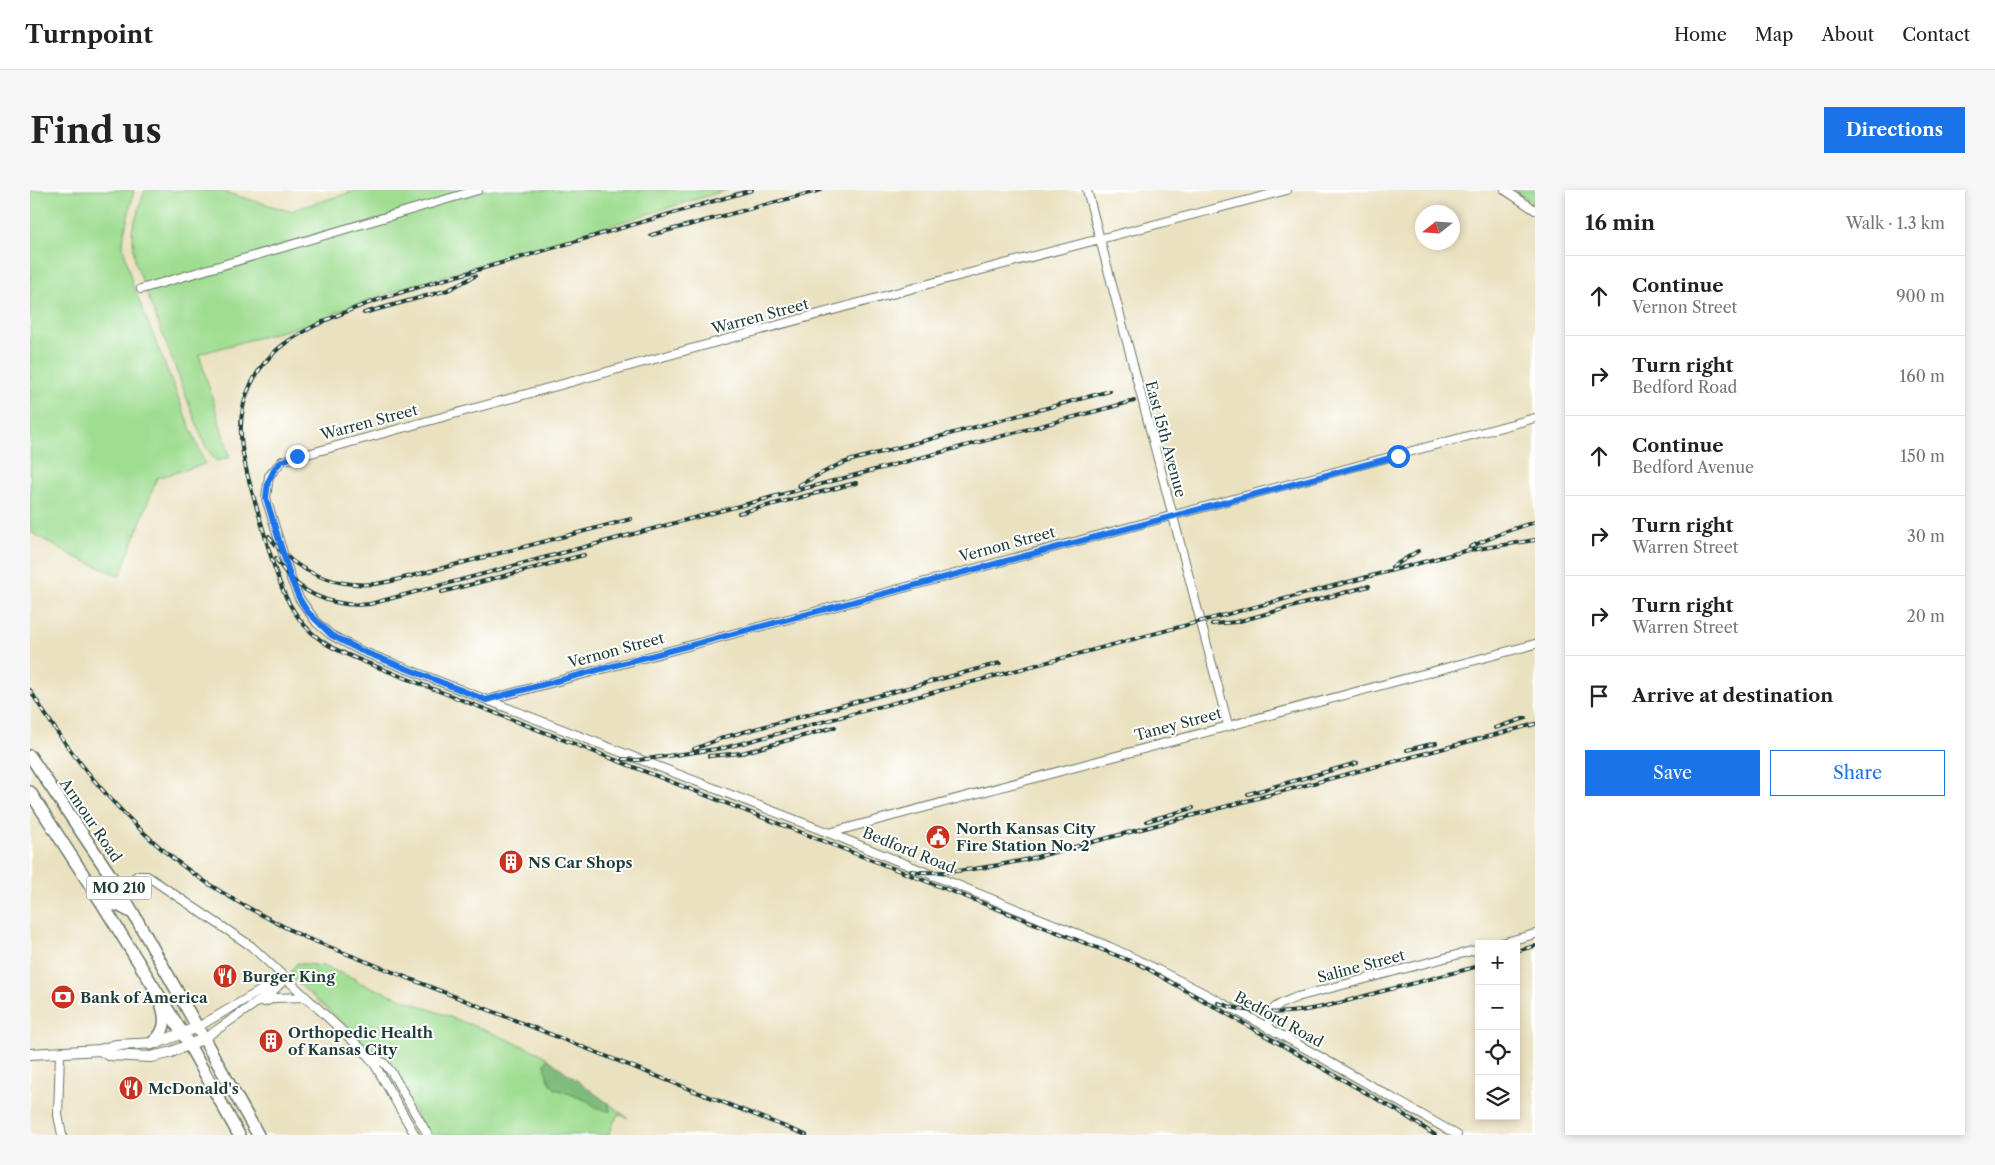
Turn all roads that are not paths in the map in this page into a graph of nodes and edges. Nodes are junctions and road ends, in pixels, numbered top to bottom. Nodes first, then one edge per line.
1 (478, 190) edge
2 (1087, 190) edge
3 (1287, 190) edge
4 (1505, 190) edge
5 (1535, 210) edge
6 (1100, 239) junction
7 (141, 290) dead end
8 (1535, 418) edge
9 (266, 498) joint
10 (1173, 515) junction
11 (1535, 644) edge
12 (486, 700) junction
13 (1228, 725) junction
14 (30, 756) edge
15 (30, 792) edge
16 (829, 833) junction
17 (119, 888) junction
18 (103, 905) junction
19 (134, 914) junction
20 (1535, 934) edge
21 (1513, 940) edge
22 (1475, 950) edge
23 (282, 975) junction
24 (158, 994) junction
25 (305, 997) junction
26 (255, 1005) junction
27 (198, 1027) junction
28 (1269, 1029) junction
29 (183, 1034) junction
30 (205, 1038) junction
31 (151, 1044) junction
32 (188, 1045) junction
33 (100, 1050) junction
34 (60, 1053) junction
35 (366, 1053) junction
36 (30, 1054) edge
37 (423, 1127) junction
38 (62, 1135) edge
39 (239, 1135) edge
40 (258, 1135) edge
41 (414, 1135) edge
42 (428, 1135) edge
43 (1456, 1135) edge

1 - 7 street
2 - 6 street, East 15th Avenue
3 - 6 street, Warren Street
4 - 5 street
6 - 9 street, Warren Street
6 - 10 street, East 15th Avenue
8 - 10 street, Vernon Street
9 - 12 street, Bedford Road
10 - 12 street, Vernon Street
10 - 13 street, East 15th Avenue
11 - 13 street, Taney Street
12 - 16 street, Bedford Road
13 - 16 street, Taney Street
14 - 17 highway, Armour Road / MO 210
15 - 18 highway, MO 210
16 - 28 street, Bedford Road
17 - 19 highway, Armour Road / MO 210
17 - 23 street
18 - 19 highway
18 - 24 highway, MO 210
19 - 27 highway, Armour Road / MO 210
20 - 21 street
22 - 28 street, Saline Street
23 - 25 street
23 - 26 street
23 - 27 street
24 - 29 highway, MO 210
24 - 31 highway
25 - 26 street
25 - 35 street
26 - 30 street
27 - 29 main road
27 - 30 highway, Armour Road / MO 210
28 - 43 street, Bedford Road
29 - 31 main road
29 - 32 highway, MO 210
30 - 32 main road
30 - 40 highway, Armour Road / MO 210
31 - 33 main road
32 - 33 main road
32 - 39 highway, MO 210
33 - 34 main road
34 - 36 main road
34 - 38 street
35 - 37 street
35 - 41 street
37 - 41 street
37 - 42 street

